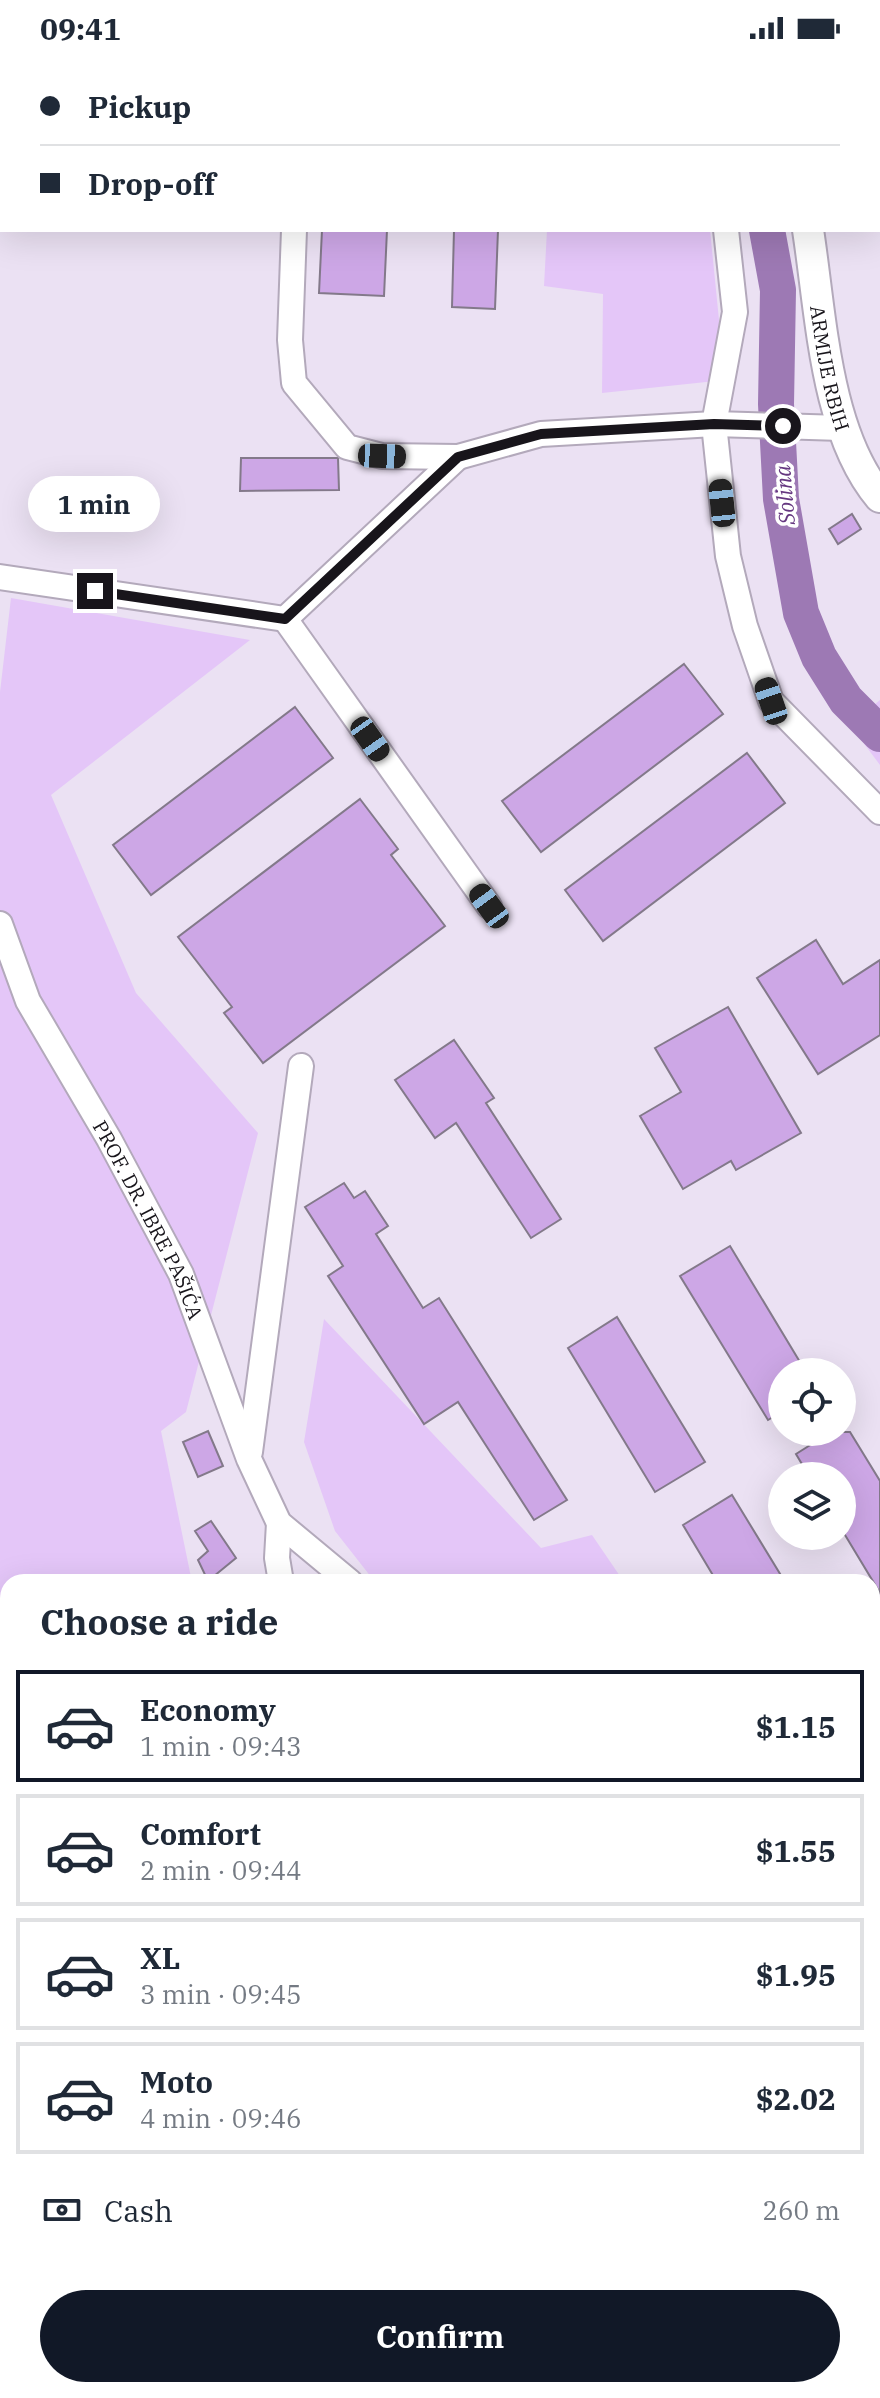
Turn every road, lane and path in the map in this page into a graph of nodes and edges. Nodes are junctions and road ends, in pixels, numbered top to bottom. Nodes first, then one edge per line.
1 (294, 232) edge
2 (726, 232) edge
3 (808, 232) edge
4 (714, 424) junction
5 (841, 428) junction
6 (458, 457) junction
7 (880, 497) edge
8 (0, 577) edge
9 (285, 619) junction
10 (880, 812) edge
11 (489, 906) dead end
12 (0, 924) edge
13 (301, 1066) dead end
14 (249, 1459) junction
15 (279, 1523) junction
16 (280, 1574) edge
17 (340, 1574) edge

1 - 6 street
2 - 4 street
3 - 5 main road, ARMIJE RBIH
4 - 5 street
4 - 6 street
4 - 10 street
5 - 7 main road, ARMIJE RBIH
6 - 9 street
8 - 9 street
9 - 11 street
12 - 14 street, PROF. DR. IBRE PAŠIĆA
13 - 14 street
14 - 15 street, PROF. DR. IBRE PAŠIĆA
15 - 16 street, PROF. DR. IBRE PAŠIĆA
15 - 17 street, PROF. DR. IBRE PAŠIĆA

